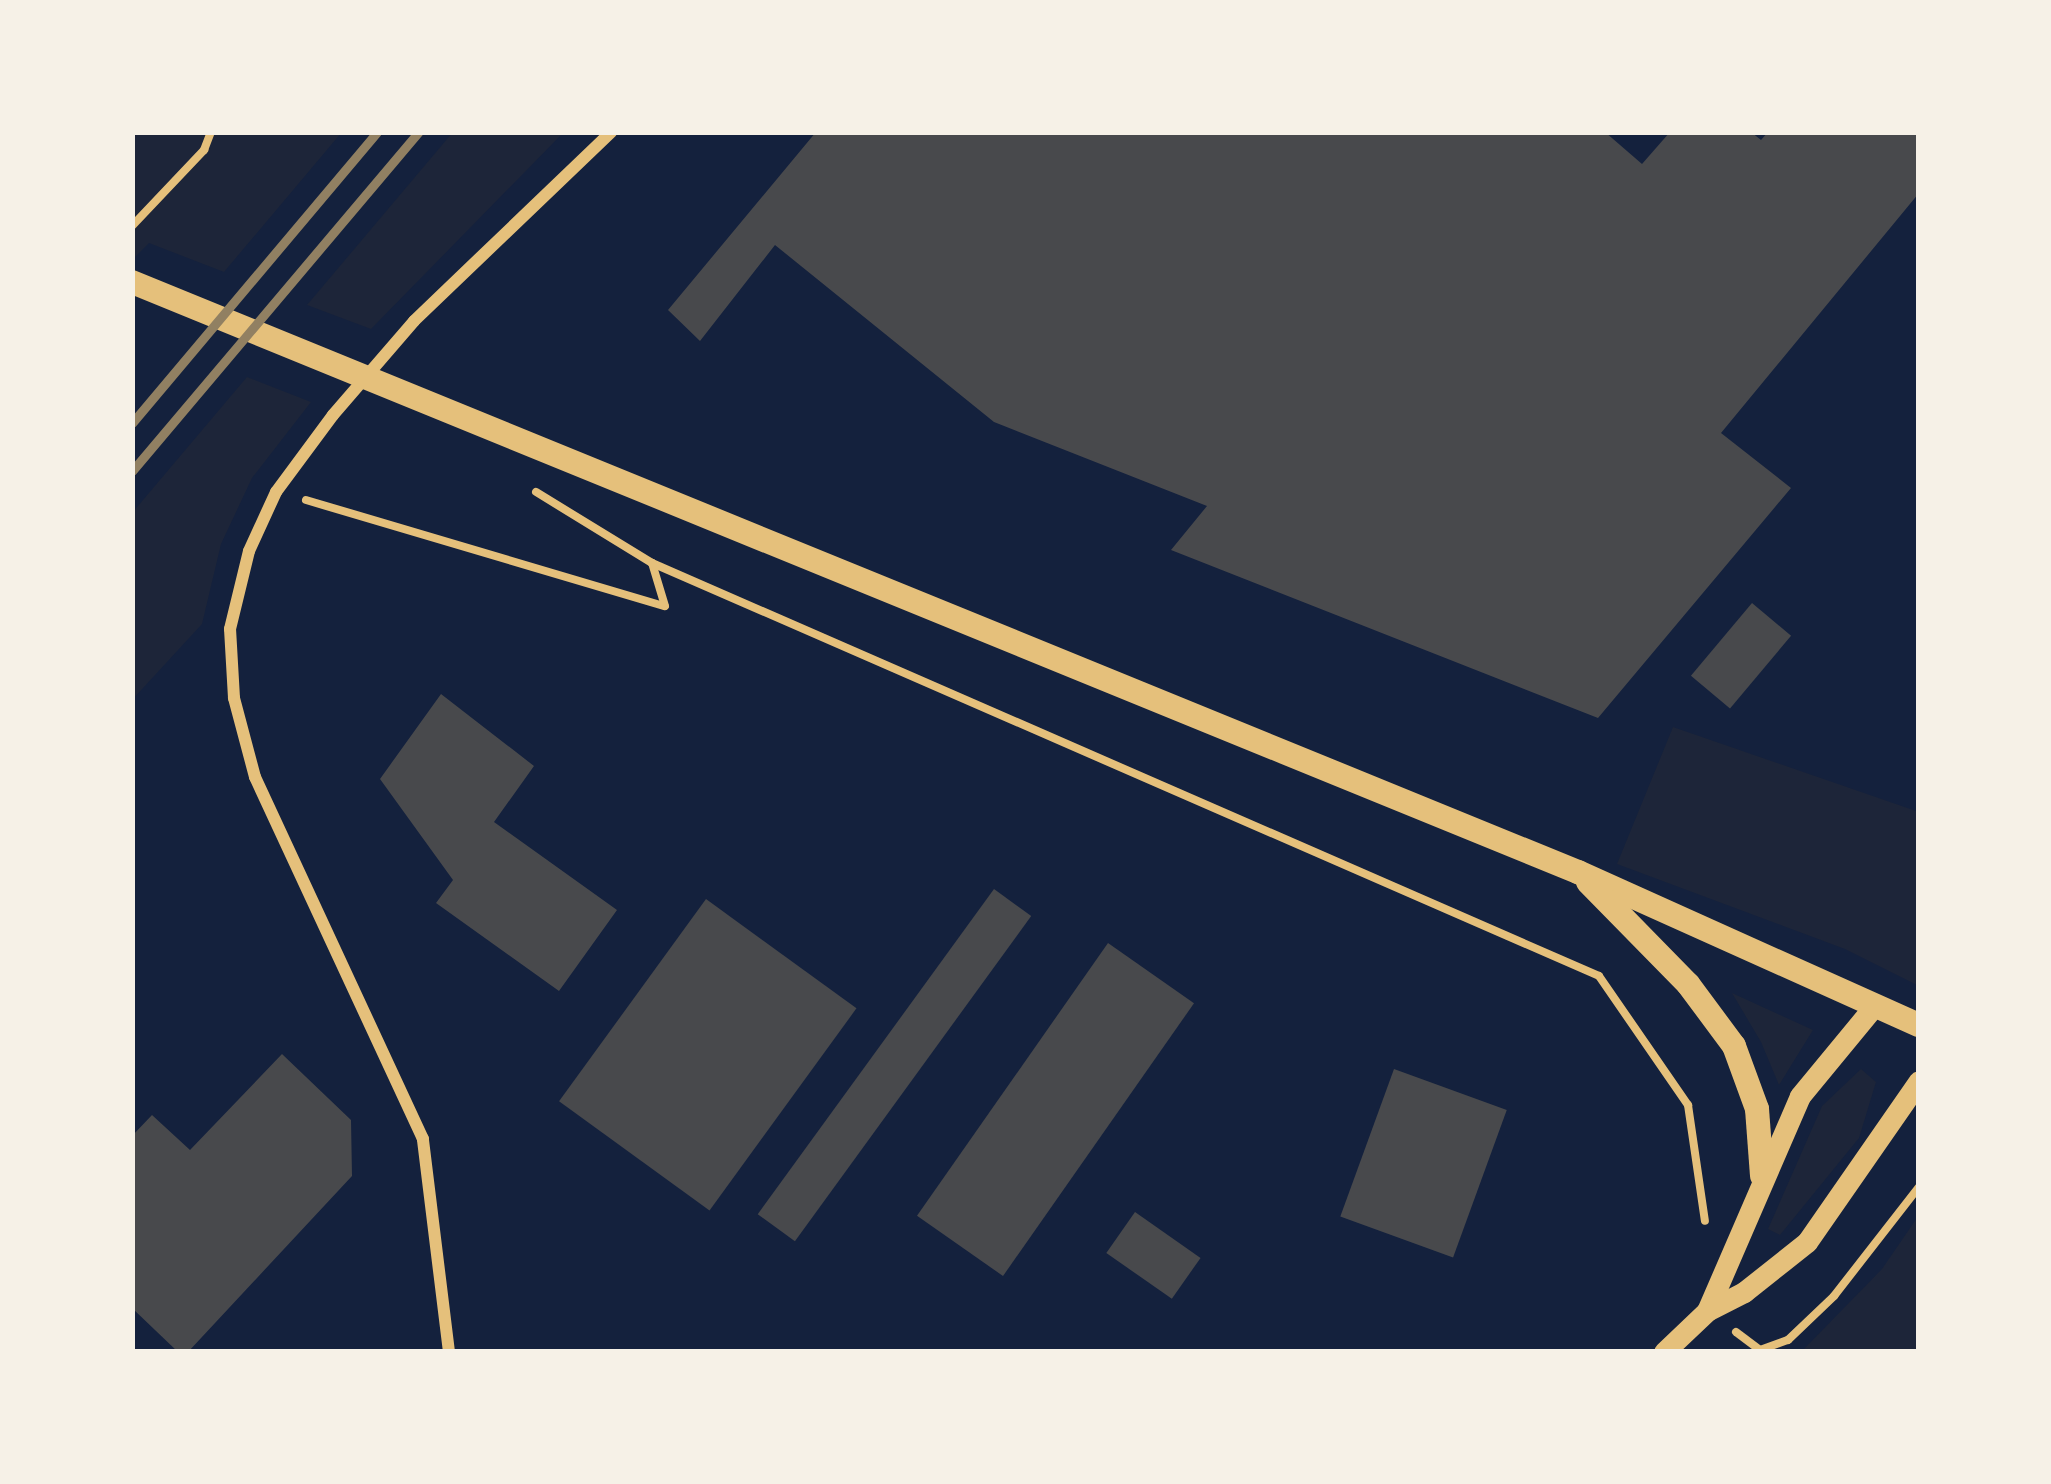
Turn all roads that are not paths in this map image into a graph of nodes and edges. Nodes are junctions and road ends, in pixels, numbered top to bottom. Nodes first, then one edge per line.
1 (611, 132) edge
2 (132, 282) edge
3 (1578, 872) junction
4 (1875, 1005) junction
5 (1919, 1025) edge
6 (1919, 1082) edge
7 (1762, 1176) junction
8 (1707, 1311) junction
9 (449, 1352) edge
10 (1664, 1352) edge

1 - 9 street
2 - 3 main road
3 - 4 main road
3 - 7 main road
4 - 5 main road
4 - 7 street
6 - 8 street
7 - 8 street
8 - 10 street

